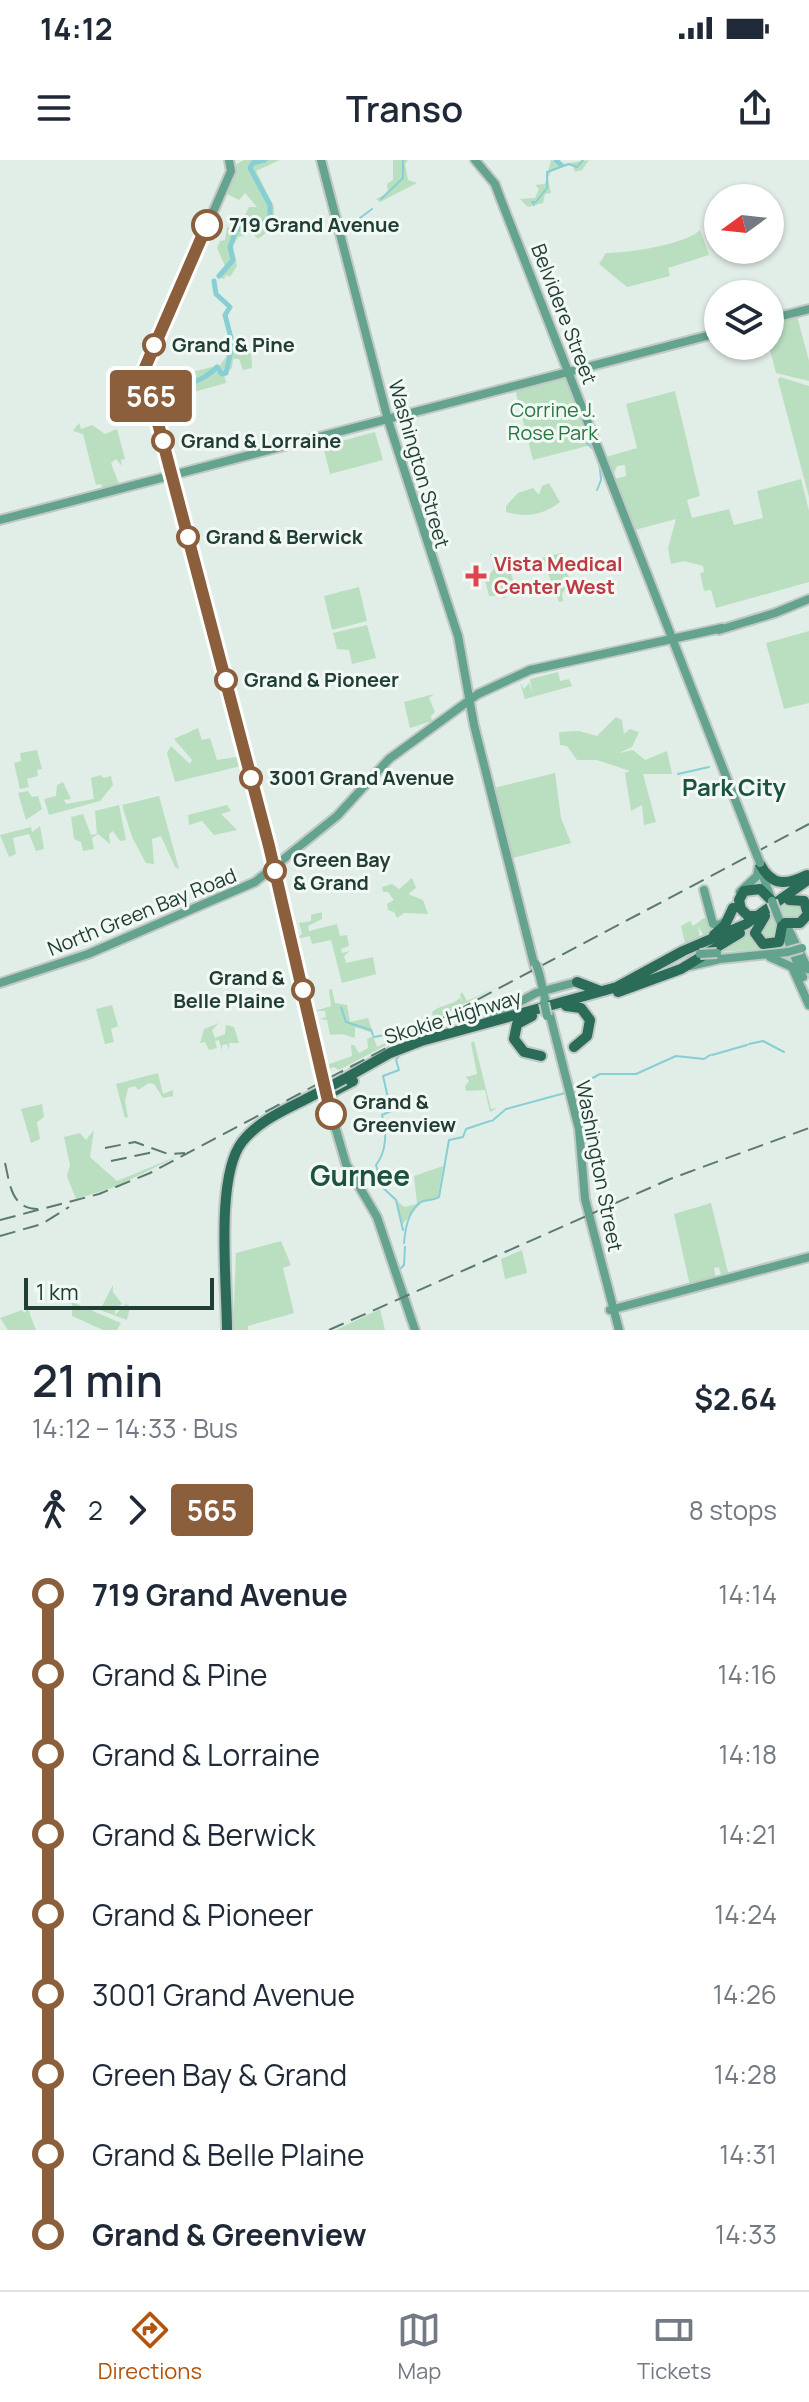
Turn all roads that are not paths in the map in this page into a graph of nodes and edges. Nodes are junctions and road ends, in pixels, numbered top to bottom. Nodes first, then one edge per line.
1 (229, 160) edge
2 (321, 160) edge
3 (475, 160) edge
4 (809, 309) edge
5 (784, 315) edge
6 (704, 336) edge
7 (569, 372) junction
8 (388, 420) junction
9 (172, 476) junction
10 (0, 520) edge
11 (809, 599) edge
12 (674, 642) junction
13 (469, 697) junction
14 (759, 864) junction
15 (274, 868) junction
16 (809, 879) edge
17 (704, 890) dead end
18 (789, 900) junction
19 (733, 908) junction
20 (778, 912) junction
21 (762, 916) junction
22 (809, 919) edge
23 (805, 945) edge
24 (788, 947) junction
25 (683, 951) junction
26 (741, 957) junction
27 (653, 968) junction
28 (537, 969) junction
29 (681, 969) junction
30 (808, 971) edge
31 (577, 982) joint
32 (0, 983) edge
33 (556, 986) junction
34 (617, 987) junction
35 (807, 990) edge
36 (545, 1003) junction
37 (809, 1005) edge
38 (564, 1007) junction
39 (443, 1032) joint
40 (574, 1047) dead end
41 (387, 1055) junction
42 (541, 1056) dead end
43 (325, 1090) junction
44 (263, 1124) junction
45 (237, 1151) junction
46 (351, 1173) junction
47 (352, 1183) dead end
48 (809, 1257) edge
49 (612, 1309) junction
50 (228, 1330) edge
51 (414, 1330) edge
52 (617, 1330) edge

1 - 9 main road
2 - 8 main road, Washington Street
3 - 7 main road, Belvidere Street
4 - 5 main road
6 - 7 main road
7 - 8 main road
7 - 12 main road, Belvidere Street
8 - 9 main road
8 - 13 main road, Washington Street
9 - 10 main road
9 - 15 main road
11 - 12 main road, North Green Bay Road
12 - 13 main road, North Green Bay Road
12 - 14 main road, Belvidere Street, bridge
13 - 15 main road, North Green Bay Road
13 - 28 main road, Washington Street
14 - 16 highway
14 - 19 main road
14 - 20 main road, Belvidere Street
15 - 32 main road, North Green Bay Road
15 - 43 main road
16 - 18 highway, Skokie Highway
16 - 21 highway, Skokie Highway
17 - 19 main road
18 - 20 highway
18 - 21 highway, Skokie Highway
19 - 25 highway
20 - 21 highway
20 - 21 highway
20 - 24 main road
20 - 30 main road
20 - 35 main road
21 - 25 highway, Skokie Highway
21 - 29 highway, Skokie Highway
22 - 30 main road
23 - 24 main road, bridge
24 - 26 main road
24 - 27 main road, bridge
24 - 35 main road
25 - 27 highway, Skokie Highway
26 - 29 main road
26 - 35 main road
27 - 34 highway, Skokie Highway
28 - 33 main road
28 - 36 main road, Washington Street
29 - 38 highway, Skokie Highway
31 - 33 main road, Skokie Highway
31 - 34 highway
33 - 36 main road, Skokie Highway
34 - 41 highway, Skokie Highway
35 - 37 main road
36 - 38 highway, Skokie Highway
36 - 39 main road
36 - 42 highway
36 - 43 highway, Skokie Highway
36 - 49 main road, Washington Street
38 - 40 highway
39 - 41 highway
41 - 43 highway, Skokie Highway
43 - 44 highway, Skokie Highway
43 - 45 highway
43 - 46 main road
44 - 45 highway, Skokie Highway
44 - 50 highway, Skokie Highway
45 - 50 highway, Skokie Highway
46 - 47 main road
46 - 51 main road
48 - 49 main road
49 - 52 main road, Washington Street

